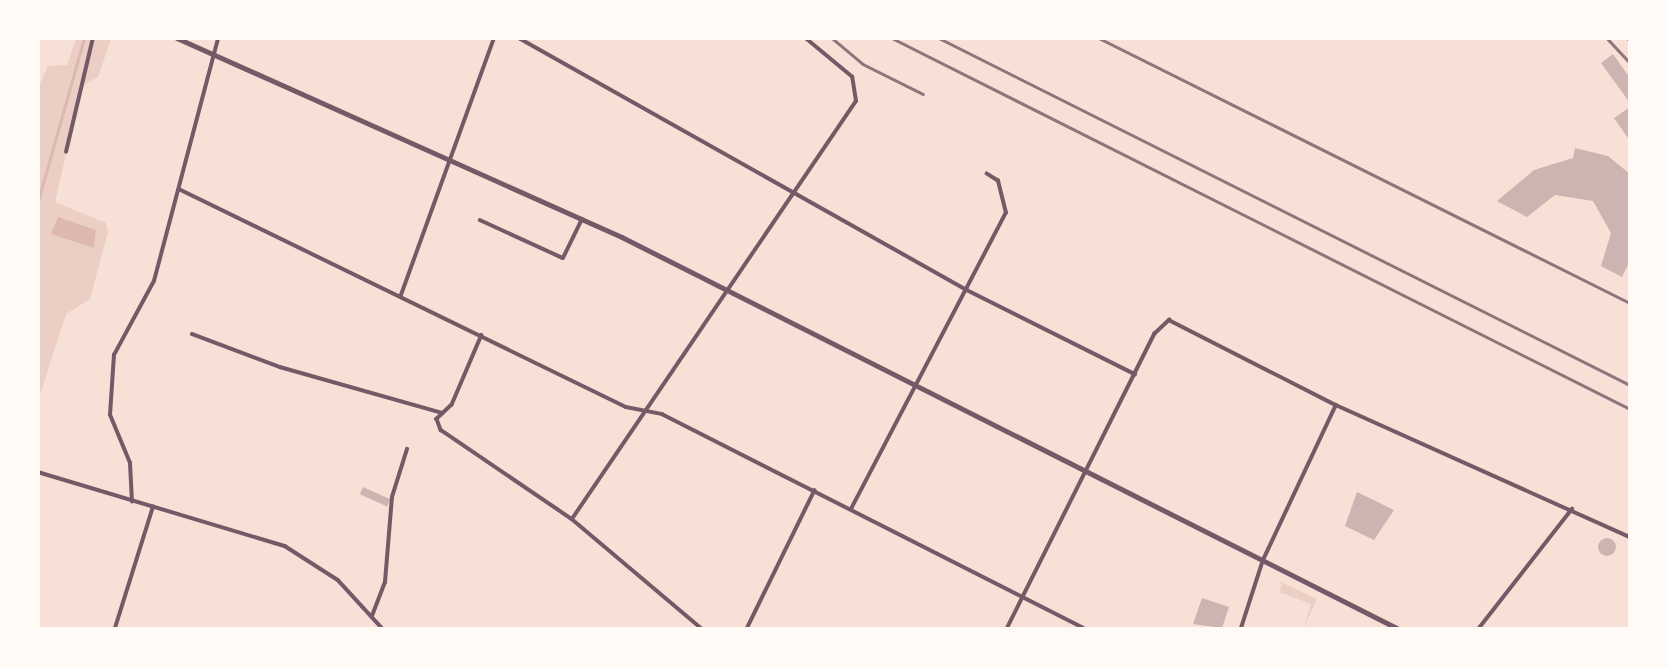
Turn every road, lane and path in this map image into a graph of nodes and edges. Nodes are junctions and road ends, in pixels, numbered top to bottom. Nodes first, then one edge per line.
1 (93, 38) edge
2 (177, 38) edge
3 (218, 38) edge
4 (494, 38) edge
5 (519, 38) edge
6 (805, 38) edge
7 (214, 52) junction
8 (66, 152) dead end
9 (448, 157) junction
10 (987, 174) dead end
11 (179, 189) junction
12 (792, 193) junction
13 (582, 219) junction
14 (480, 220) dead end
15 (726, 289) junction
16 (967, 290) junction
17 (401, 295) junction
18 (192, 334) dead end
19 (482, 334) junction
20 (1135, 374) junction
21 (917, 381) junction
22 (1336, 405) junction
23 (643, 410) junction
24 (445, 413) junction
25 (407, 449) dead end
26 (1086, 470) junction
27 (38, 472) edge
28 (814, 491) junction
29 (132, 502) junction
30 (153, 508) junction
31 (850, 509) junction
32 (1572, 509) junction
33 (572, 519) junction
34 (1629, 537) edge
35 (1264, 561) junction
36 (1023, 597) junction
37 (372, 616) junction
38 (115, 628) edge
39 (382, 628) edge
40 (701, 628) edge
41 (747, 628) edge
42 (1007, 628) edge
43 (1083, 628) edge
44 (1241, 628) edge
45 (1397, 628) edge
46 (1479, 628) edge

1 - 8 street
2 - 7 street
3 - 7 street
4 - 9 street
5 - 12 street
6 - 12 street
7 - 9 street
7 - 11 street
9 - 13 street
9 - 17 street
10 - 16 street
11 - 17 street
11 - 29 street
12 - 15 street
12 - 16 street
13 - 14 street
13 - 15 street
15 - 21 street
15 - 23 street
16 - 20 street
16 - 21 street
17 - 19 street
18 - 24 street
19 - 23 street
19 - 24 street
20 - 22 street
20 - 26 street
21 - 26 street
21 - 31 street
22 - 32 street
22 - 35 street
23 - 28 street
23 - 33 street
24 - 33 street
25 - 37 street
26 - 35 street
26 - 36 street
27 - 29 street
28 - 31 street
28 - 41 street
29 - 30 street
30 - 37 street
30 - 38 street
31 - 36 street
32 - 34 street
32 - 46 street
33 - 40 street
35 - 44 street
35 - 45 street
36 - 42 street
36 - 43 street
37 - 39 street

